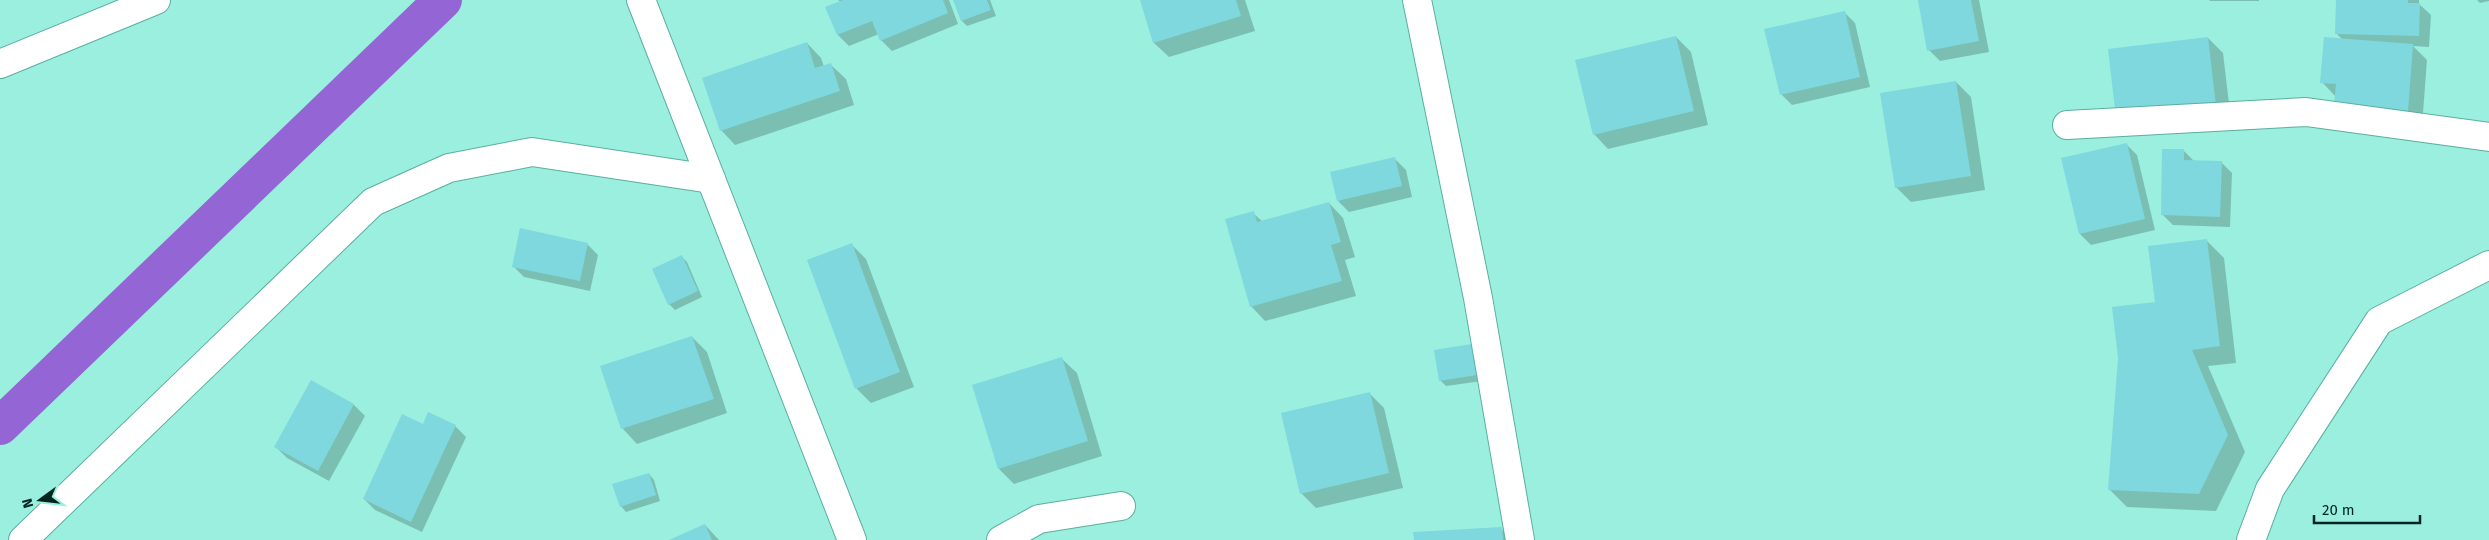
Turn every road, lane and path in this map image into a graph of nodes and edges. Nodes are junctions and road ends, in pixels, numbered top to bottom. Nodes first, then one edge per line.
1 (156, 0) edge
2 (641, 0) edge
3 (1418, 0) edge
4 (0, 64) edge
5 (2068, 125) dead end
6 (2489, 138) edge
7 (712, 178) junction
8 (2489, 265) edge
9 (1121, 506) dead end
10 (23, 540) edge
11 (852, 540) edge
12 (1001, 540) edge
13 (1520, 540) edge
14 (2250, 540) edge

1 - 4 street
2 - 7 street
3 - 13 street
5 - 6 street
7 - 10 street
7 - 11 street
8 - 14 street
9 - 12 street

